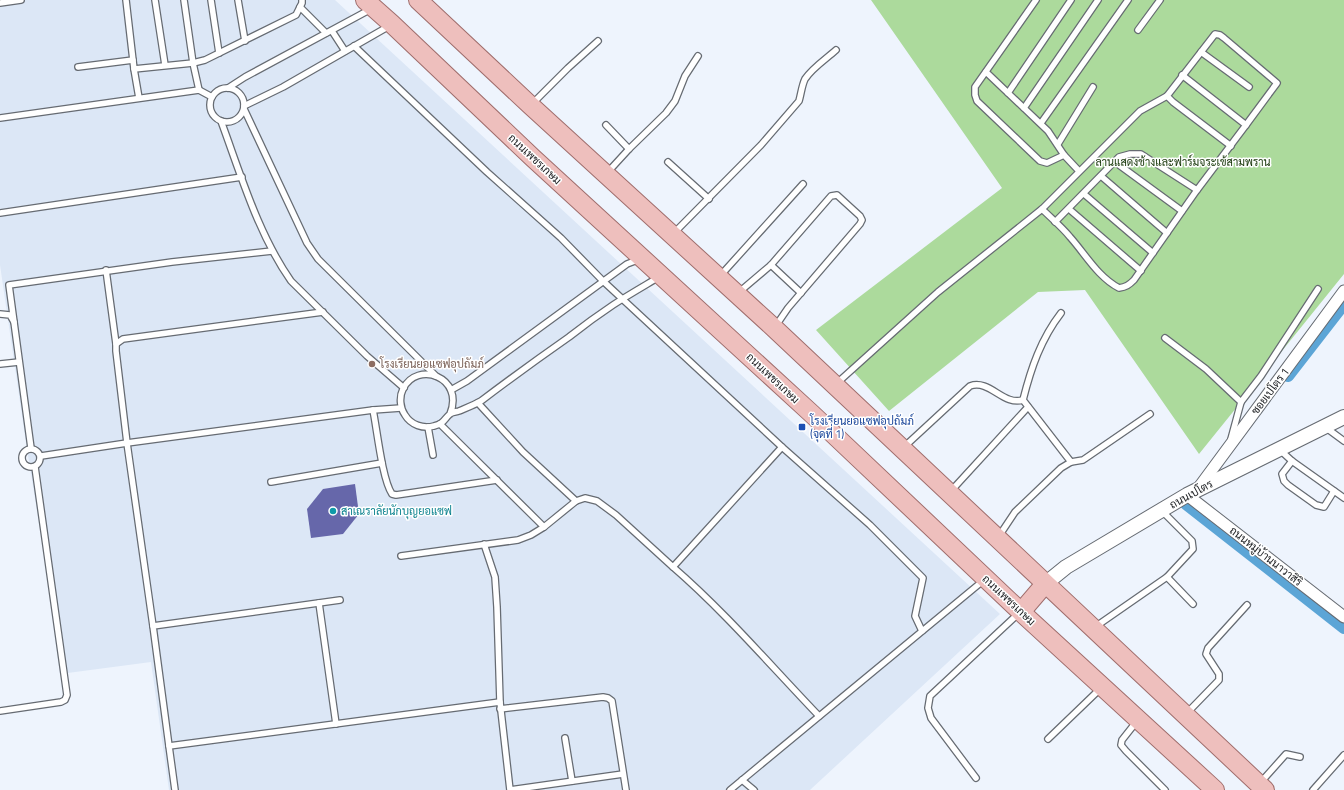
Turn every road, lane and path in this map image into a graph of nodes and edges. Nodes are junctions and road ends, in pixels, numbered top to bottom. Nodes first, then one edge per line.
1 (21, 0) edge
2 (126, 0) edge
3 (155, 0) edge
4 (184, 0) edge
5 (211, 0) edge
6 (238, 0) edge
7 (302, 0) edge
8 (1036, 0) edge
9 (1071, 0) edge
10 (1098, 0) edge
11 (1128, 0) edge
12 (1160, 0) edge
13 (423, 2) edge
14 (0, 3) edge
15 (369, 4) edge
16 (300, 7) junction
17 (392, 24) junction
18 (332, 30) junction
19 (1138, 30) dead end
20 (326, 33) junction
21 (244, 41) junction
22 (598, 41) dead end
23 (354, 46) junction
24 (836, 50) dead end
25 (345, 51) junction
26 (1201, 52) junction
27 (219, 53) junction
28 (698, 56) dead end
29 (133, 60) junction
30 (193, 62) junction
31 (165, 65) junction
32 (78, 67) dead end
33 (134, 69) junction
34 (986, 72) junction
35 (1182, 75) junction
36 (1093, 87) dead end
37 (228, 88) junction
38 (1249, 88) dead end
39 (199, 90) junction
40 (1008, 92) junction
41 (1166, 96) junction
42 (212, 97) junction
43 (139, 98) junction
44 (530, 105) junction
45 (244, 108) junction
46 (1024, 108) junction
47 (0, 118) edge
48 (221, 121) junction
49 (1041, 123) junction
50 (606, 125) dead end
51 (1246, 125) junction
52 (1058, 144) junction
53 (1231, 146) junction
54 (628, 149) junction
55 (1064, 155) junction
56 (668, 162) dead end
57 (1115, 162) junction
58 (1079, 170) junction
59 (606, 174) junction
60 (1101, 176) junction
61 (242, 177) junction
62 (803, 184) dead end
63 (1197, 190) junction
64 (1084, 194) junction
65 (709, 199) junction
66 (1042, 209) junction
67 (1069, 209) junction
68 (1182, 211) junction
69 (0, 213) edge
70 (1055, 222) junction
71 (1167, 233) junction
72 (672, 235) junction
73 (272, 251) junction
74 (1153, 252) junction
75 (642, 257) junction
76 (771, 264) junction
77 (106, 270) junction
78 (1141, 270) junction
79 (661, 275) junction
80 (718, 278) junction
81 (603, 282) junction
82 (1318, 289) dead end
83 (1344, 291) edge
84 (801, 293) junction
85 (737, 294) junction
86 (623, 299) junction
87 (323, 312) junction
88 (1061, 313) dead end
89 (0, 314) edge
90 (14, 322) junction
91 (774, 328) junction
92 (1165, 338) dead end
93 (116, 344) junction
94 (19, 362) junction
95 (0, 364) edge
96 (436, 376) junction
97 (835, 386) junction
98 (404, 388) junction
99 (451, 390) junction
100 (1023, 400) junction
101 (1241, 402) junction
102 (478, 403) junction
103 (1028, 407) junction
104 (401, 408) junction
105 (373, 410) junction
106 (450, 414) junction
107 (1150, 414) dead end
108 (1344, 417) edge
109 (440, 424) junction
110 (428, 427) junction
111 (1324, 427) junction
112 (1344, 441) edge
113 (127, 443) junction
114 (31, 448) junction
115 (782, 448) junction
116 (1228, 448) junction
117 (903, 449) junction
118 (1279, 449) junction
119 (433, 455) dead end
120 (41, 456) junction
121 (1071, 462) junction
122 (1292, 462) junction
123 (382, 464) junction
124 (35, 467) junction
125 (497, 480) junction
126 (271, 482) dead end
127 (1196, 490) junction
128 (1334, 491) junction
129 (950, 493) junction
130 (1344, 498) edge
131 (576, 501) junction
132 (1161, 510) junction
133 (544, 527) junction
134 (997, 538) junction
135 (484, 544) junction
136 (401, 556) dead end
137 (673, 567) junction
138 (1167, 577) junction
139 (986, 578) junction
140 (1045, 584) junction
141 (340, 600) dead end
142 (319, 603) junction
143 (1194, 604) dead end
144 (1247, 606) dead end
145 (1021, 612) junction
146 (1344, 617) edge
147 (153, 626) junction
148 (1093, 628) junction
149 (922, 631) junction
150 (1102, 687) junction
151 (500, 702) junction
152 (500, 710) junction
153 (0, 711) edge
154 (1186, 715) junction
155 (819, 716) junction
156 (1138, 720) junction
157 (336, 724) junction
158 (565, 738) dead end
159 (1048, 739) dead end
160 (169, 746) junction
161 (1344, 755) edge
162 (1300, 756) dead end
163 (623, 774) junction
164 (976, 778) dead end
165 (742, 780) junction
166 (572, 782) junction
167 (1262, 787) edge
168 (175, 790) edge
169 (626, 790) edge
170 (730, 790) edge
171 (754, 790) edge
172 (1165, 790) edge
173 (1216, 790) edge
174 (1313, 790) edge

1 - 14 lane
2 - 29 lane
3 - 31 lane
4 - 30 lane
5 - 27 lane
6 - 21 lane
7 - 16 lane
8 - 34 lane
9 - 40 lane
10 - 46 lane
11 - 49 lane
12 - 19 lane
13 - 44 main road
15 - 17 main road, ถนนเพชรเกษม
15 - 18 lane
16 - 20 lane
16 - 21 lane
17 - 23 lane
17 - 75 main road, ถนนเพชรเกษม
18 - 20 lane
18 - 25 lane
20 - 37 lane
21 - 27 lane
22 - 44 lane
23 - 25 lane
23 - 81 lane
24 - 65 lane
25 - 45 lane
26 - 35 lane
26 - 38 lane
26 - 51 lane
27 - 30 lane
28 - 54 lane
29 - 32 lane
29 - 33 lane
30 - 31 lane
30 - 39 lane
31 - 33 lane
33 - 43 lane
34 - 40 lane
34 - 55 lane
35 - 41 lane
35 - 51 lane
36 - 52 lane
37 - 42 lane
37 - 45 lane
39 - 42 lane
39 - 43 lane
40 - 46 lane
41 - 53 lane
41 - 58 lane
42 - 48 lane
43 - 47 lane
44 - 59 main road
45 - 48 lane
45 - 96 lane
46 - 49 lane
48 - 61 lane
49 - 52 lane
50 - 54 lane
51 - 53 lane
52 - 55 lane
53 - 63 lane
54 - 59 lane
55 - 58 lane
56 - 65 lane
57 - 60 lane
57 - 63 lane
57 - 68 lane
58 - 66 lane
59 - 72 main road
60 - 64 lane
60 - 71 lane
61 - 69 lane
61 - 73 lane
62 - 80 lane
63 - 68 lane
64 - 67 lane
64 - 74 lane
65 - 72 lane
66 - 70 lane
66 - 97 lane
67 - 70 lane
67 - 78 lane
68 - 71 lane
70 - 78 lane
71 - 74 lane
72 - 80 main road
73 - 77 lane
73 - 87 lane
74 - 78 lane
75 - 79 main road, ถนนเพชรเกษม
75 - 81 lane
76 - 84 lane
76 - 84 lane
76 - 85 lane
77 - 90 lane
77 - 93 lane
79 - 86 lane
79 - 139 main road, ถนนเพชรเกษม
80 - 85 main road
81 - 86 lane
81 - 99 lane
82 - 101 lane
83 - 116 street, ซอยเปโตร 1
84 - 91 lane
85 - 91 main road
86 - 102 lane
86 - 115 lane
87 - 93 lane
87 - 98 lane
88 - 100 lane
89 - 90 lane
90 - 94 lane
91 - 97 main road
92 - 101 lane
93 - 113 lane
94 - 95 lane
94 - 114 lane
96 - 98 lane
96 - 99 lane
97 - 117 main road
98 - 104 lane
99 - 106 lane
100 - 103 lane
100 - 117 lane
101 - 116 lane
102 - 106 lane
102 - 131 lane
103 - 121 lane
103 - 129 lane
104 - 105 lane
104 - 110 lane
105 - 113 lane
105 - 123 lane
106 - 109 lane
107 - 121 lane
108 - 111 street, ถนนเปโตร
109 - 110 lane
109 - 125 lane
110 - 119 lane
111 - 112 lane
111 - 118 street, ถนนเปโตร
113 - 120 lane
113 - 147 lane
114 - 120 lane
114 - 124 lane
115 - 137 lane
115 - 149 lane
116 - 127 street, ซอยเปโตร 1
117 - 129 main road
118 - 122 lane
118 - 127 street, ถนนเปโตร
120 - 124 lane
121 - 134 lane
122 - 128 lane
122 - 128 lane
123 - 125 lane
123 - 126 lane
124 - 153 lane
125 - 133 lane
127 - 132 street, ถนนเปโตร
127 - 146 street, ถนนหมู่บ้านนาวาสิริ
128 - 130 lane
129 - 134 main road
131 - 133 lane
131 - 137 lane
132 - 138 lane
132 - 140 street, ถนนเปโตร
133 - 135 lane
134 - 140 main road
135 - 136 lane
135 - 151 lane
137 - 155 lane
138 - 143 lane
138 - 148 lane
139 - 145 main road, ถนนเพชรเกษม
139 - 149 lane
140 - 145 main road
140 - 148 main road
141 - 142 lane
142 - 147 lane
142 - 157 lane
144 - 154 lane
145 - 150 main road, ถนนเพชรเกษม
145 - 164 lane
147 - 160 lane
148 - 154 main road
149 - 155 lane
150 - 156 main road, ถนนเพชรเกษม
150 - 159 lane
151 - 152 lane
151 - 157 lane
152 - 163 lane
152 - 166 lane
154 - 167 main road
155 - 165 lane
156 - 172 lane
156 - 173 main road, ถนนเพชรเกษม
157 - 160 lane
158 - 166 lane
160 - 168 lane
161 - 174 lane
162 - 167 lane
163 - 166 lane
163 - 169 lane
165 - 170 lane
165 - 171 lane

